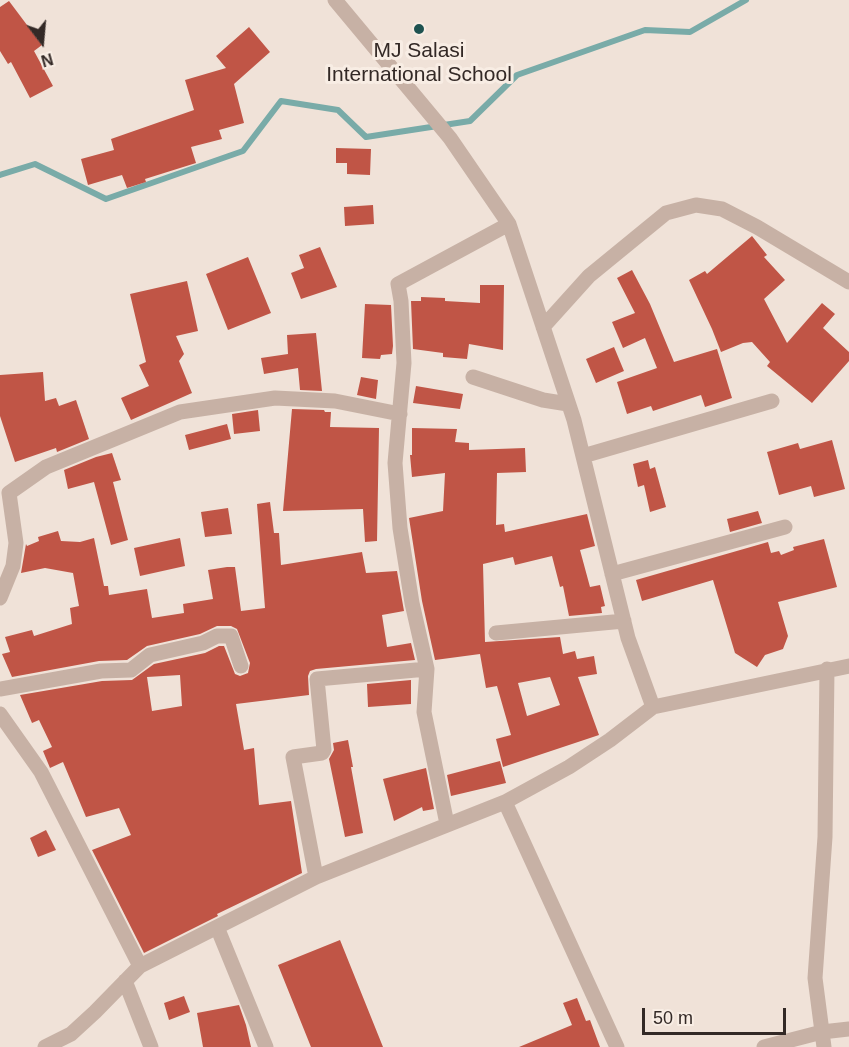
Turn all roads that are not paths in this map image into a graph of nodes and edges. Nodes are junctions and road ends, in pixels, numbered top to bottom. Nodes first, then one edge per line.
1 (335, 0) edge
2 (509, 224) junction
3 (849, 282) edge
4 (543, 327) junction
5 (473, 377) dead end
6 (772, 401) dead end
7 (568, 404) junction
8 (399, 414) junction
9 (583, 456) junction
10 (785, 527) dead end
11 (612, 574) junction
12 (0, 598) edge
13 (624, 621) junction
14 (496, 633) dead end
15 (241, 666) dead end
16 (849, 666) edge
17 (427, 669) junction
18 (827, 669) junction
19 (0, 689) edge
20 (653, 707) junction
21 (0, 714) edge
22 (505, 802) junction
23 (447, 824) junction
24 (316, 877) junction
25 (217, 927) junction
26 (140, 966) junction
27 (125, 981) junction
28 (849, 1029) edge
29 (823, 1040) edge
30 (45, 1047) edge
31 (151, 1047) edge
32 (266, 1047) edge
33 (617, 1047) edge
34 (764, 1047) edge

1 - 2 street
2 - 4 street
2 - 8 street
3 - 4 street
4 - 7 street
5 - 7 street
6 - 9 street
7 - 9 street
8 - 12 street
8 - 17 street
9 - 11 street
10 - 11 street
11 - 13 street
13 - 14 street
13 - 20 street
15 - 19 street
16 - 18 street
17 - 23 street
17 - 24 street
18 - 20 street
18 - 29 street
20 - 22 street
21 - 26 street
22 - 23 street
22 - 33 street
23 - 24 street
24 - 25 street
25 - 26 street
25 - 32 street
26 - 27 street
27 - 30 street
27 - 31 street
28 - 29 street
29 - 34 street

